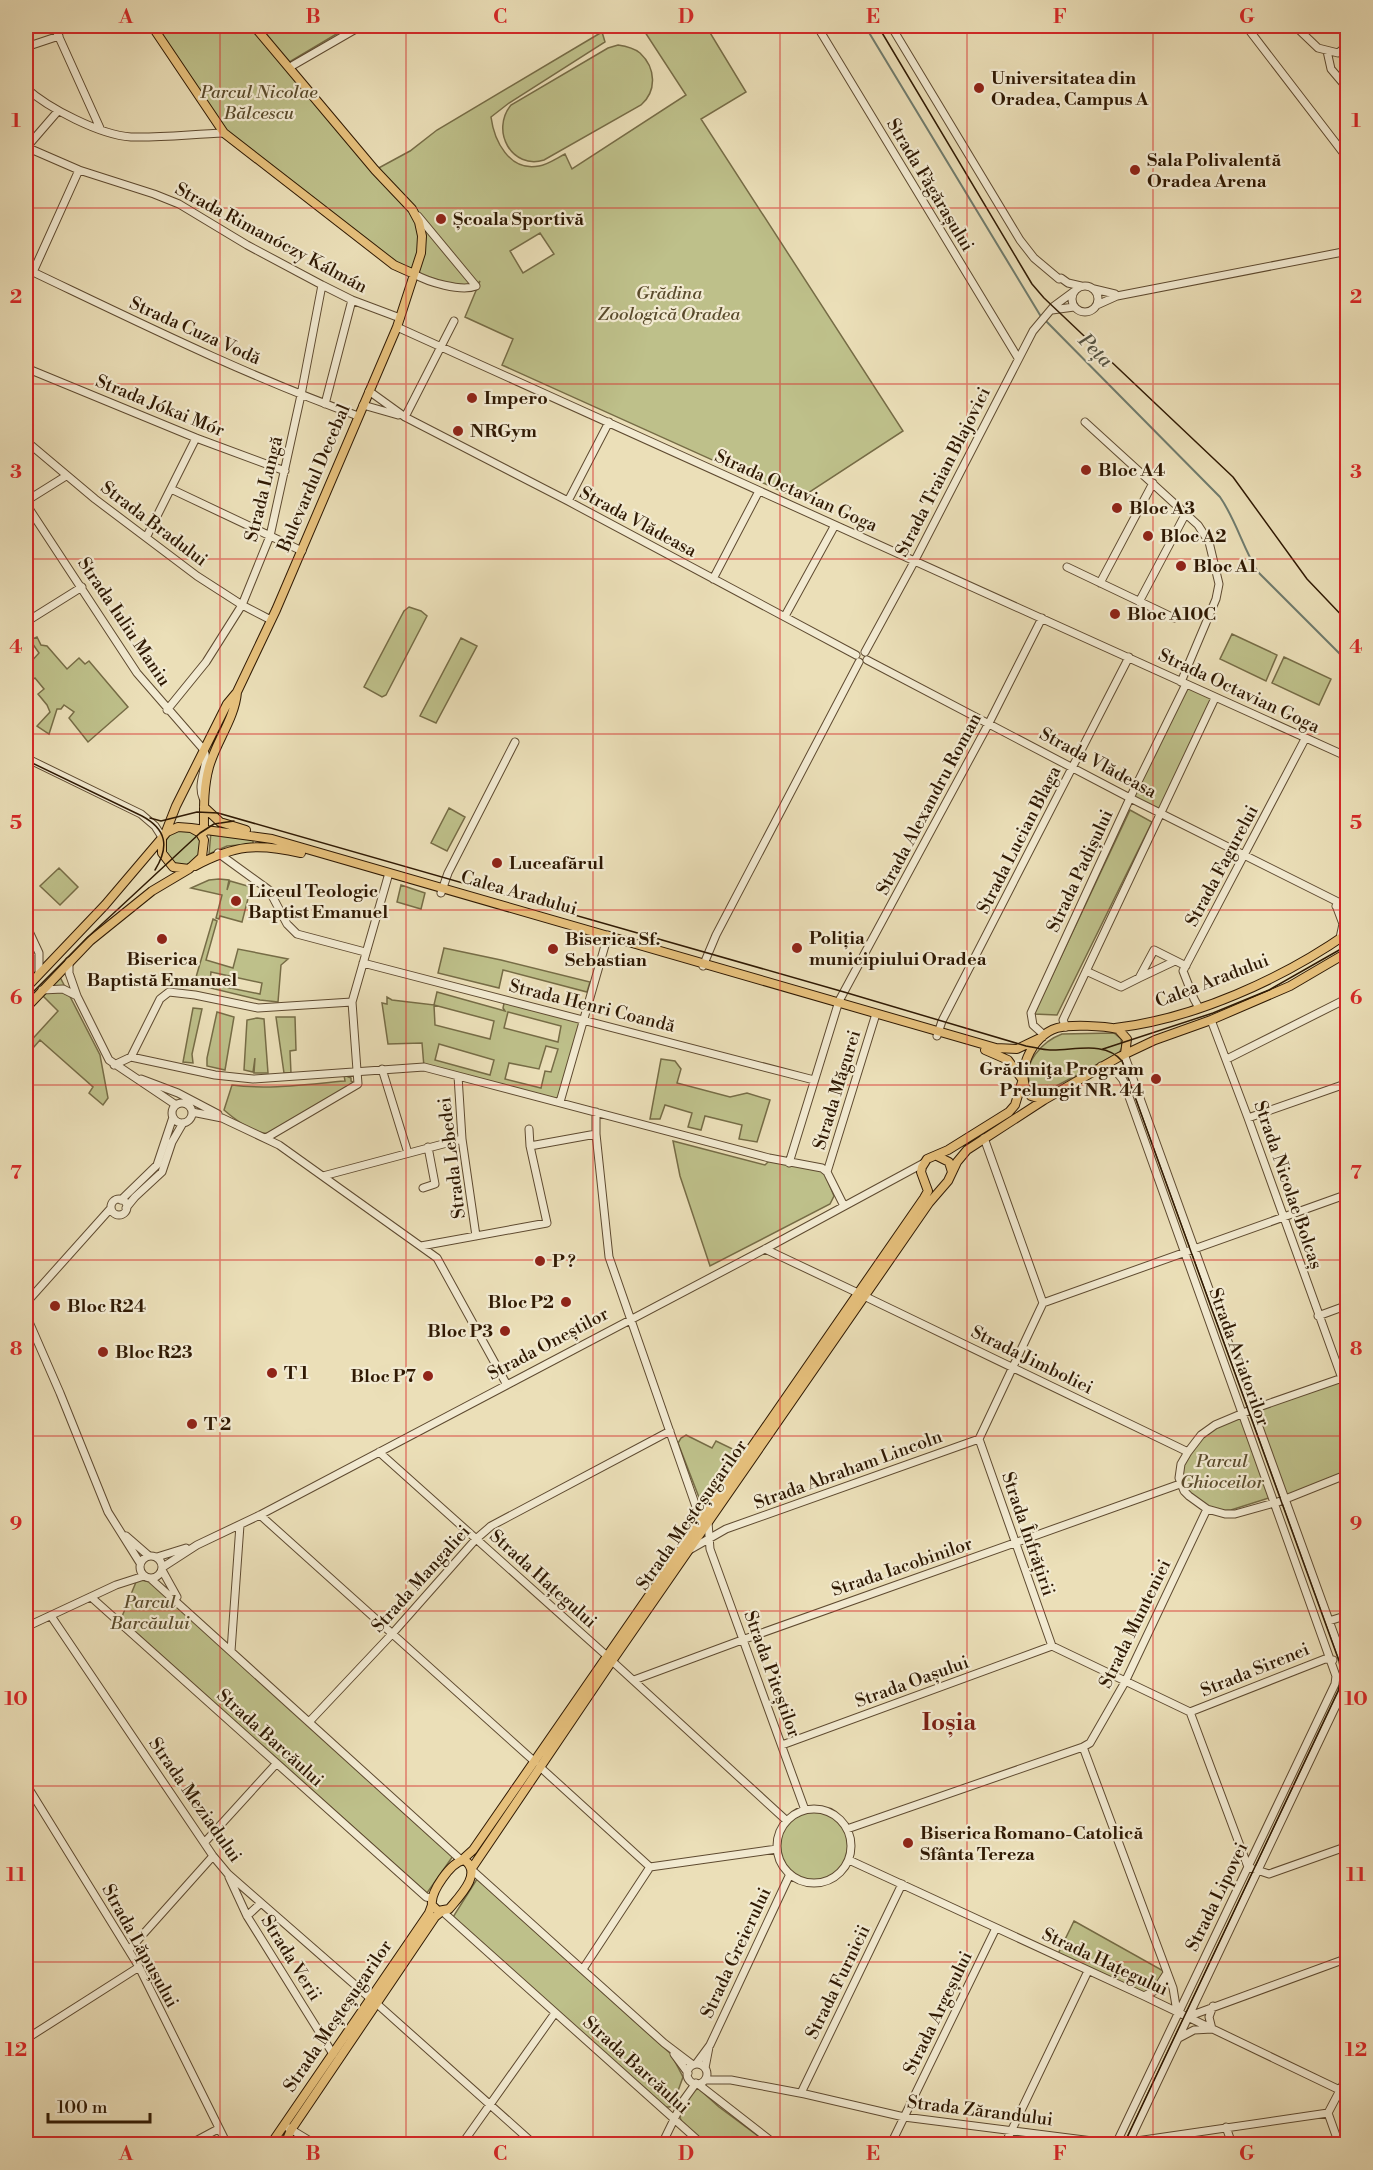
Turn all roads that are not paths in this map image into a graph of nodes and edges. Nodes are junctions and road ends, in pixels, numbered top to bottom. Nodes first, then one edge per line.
1 (54, 26) edge
2 (152, 26) edge
3 (254, 26) edge
4 (361, 26) edge
5 (817, 26) edge
6 (891, 26) edge
7 (1246, 26) edge
8 (1295, 26) edge
9 (59, 36) junction
10 (1347, 45) edge
11 (26, 47) edge
12 (1327, 51) junction
13 (290, 67) junction
14 (26, 88) edge
15 (1347, 89) edge
16 (58, 111) junction
17 (100, 128) junction
18 (224, 133) junction
19 (26, 148) edge
20 (1347, 159) edge
21 (79, 170) junction
22 (412, 209) junction
23 (1347, 251) edge
24 (26, 262) edge
25 (33, 272) junction
26 (414, 274) junction
27 (1059, 279) junction
28 (321, 285) junction
29 (1081, 286) junction
30 (1094, 289) junction
31 (1071, 295) junction
32 (1117, 296) junction
33 (352, 300) junction
34 (1097, 305) junction
35 (1074, 307) junction
36 (1051, 310) junction
37 (454, 321) dead end
38 (398, 323) junction
39 (441, 346) junction
40 (1018, 358) junction
41 (26, 368) edge
42 (369, 391) junction
43 (301, 395) junction
44 (325, 404) junction
45 (363, 405) junction
46 (358, 416) junction
47 (405, 417) junction
48 (609, 422) junction
49 (1085, 422) dead end
50 (196, 438) junction
51 (26, 441) edge
52 (285, 471) junction
53 (66, 476) junction
54 (1153, 483) junction
55 (171, 489) junction
56 (759, 491) junction
57 (568, 501) junction
58 (26, 502) edge
59 (1186, 513) junction
60 (835, 525) junction
61 (147, 536) junction
62 (270, 536) junction
63 (302, 551) junction
64 (914, 561) junction
65 (1068, 567) dead end
66 (712, 579) junction
67 (1100, 584) junction
68 (82, 587) junction
69 (1139, 602) junction
70 (242, 605) junction
71 (785, 616) junction
72 (1042, 618) junction
73 (1174, 618) dead end
74 (271, 620) junction
75 (26, 622) edge
76 (866, 656) junction
77 (1129, 657) junction
78 (858, 658) junction
79 (1183, 683) junction
80 (237, 692) junction
81 (1215, 698) junction
82 (167, 710) junction
83 (989, 723) junction
84 (1305, 739) junction
85 (515, 742) dead end
86 (204, 750) junction
87 (1347, 757) edge
88 (26, 758) edge
89 (1074, 768) junction
90 (1130, 798) junction
91 (203, 802) junction
92 (1160, 812) junction
93 (191, 828) junction
94 (204, 829) junction
95 (163, 836) junction
96 (272, 839) junction
97 (204, 840) junction
98 (218, 853) junction
99 (1244, 856) junction
100 (192, 867) junction
101 (388, 875) junction
102 (442, 891) junction
103 (1316, 892) junction
104 (1336, 906) junction
105 (1347, 908) edge
106 (1347, 914) edge
107 (26, 925) edge
108 (1344, 936) edge
109 (607, 937) junction
110 (365, 952) junction
111 (1347, 952) edge
112 (39, 953) junction
113 (54, 957) junction
114 (69, 961) junction
115 (1175, 961) junction
116 (363, 963) junction
117 (703, 964) junction
118 (1186, 966) junction
119 (1086, 971) junction
120 (39, 974) junction
121 (1139, 978) junction
122 (26, 988) edge
123 (42, 990) junction
124 (77, 996) junction
125 (352, 1002) junction
126 (1347, 1002) edge
127 (838, 1003) junction
128 (26, 1008) edge
129 (1199, 1008) junction
130 (875, 1017) junction
131 (583, 1019) junction
132 (1211, 1020) junction
133 (1066, 1027) junction
134 (1115, 1028) junction
135 (937, 1034) junction
136 (1043, 1036) junction
137 (1124, 1054) junction
138 (131, 1057) junction
139 (1227, 1059) junction
140 (114, 1065) junction
141 (1101, 1066) junction
142 (382, 1069) junction
143 (358, 1071) junction
144 (458, 1076) junction
145 (136, 1078) junction
146 (814, 1080) junction
147 (1022, 1080) junction
148 (1347, 1083) edge
149 (1044, 1100) junction
150 (560, 1102) junction
151 (174, 1111) junction
152 (596, 1112) junction
153 (191, 1115) junction
154 (222, 1118) junction
155 (1248, 1118) junction
156 (183, 1123) junction
157 (529, 1129) dead end
158 (596, 1134) junction
159 (266, 1138) junction
160 (984, 1138) junction
161 (462, 1139) junction
162 (530, 1146) junction
163 (428, 1147) junction
164 (408, 1153) junction
165 (937, 1156) junction
166 (789, 1163) junction
167 (917, 1171) junction
168 (827, 1172) junction
169 (952, 1172) junction
170 (323, 1176) junction
171 (925, 1182) junction
172 (944, 1185) junction
173 (423, 1188) dead end
174 (1347, 1194) edge
175 (121, 1200) junction
176 (844, 1206) junction
177 (111, 1208) junction
178 (126, 1208) junction
179 (117, 1215) junction
180 (1283, 1217) junction
181 (99, 1223) junction
182 (476, 1236) junction
183 (421, 1246) junction
184 (1194, 1248) junction
185 (765, 1249) junction
186 (1184, 1252) junction
187 (861, 1295) junction
188 (26, 1303) edge
189 (1043, 1303) junction
190 (1347, 1305) edge
191 (26, 1315) edge
192 (1318, 1316) junction
193 (632, 1319) junction
194 (1013, 1367) junction
195 (1344, 1377) edge
196 (507, 1385) junction
197 (1347, 1395) edge
198 (1253, 1409) junction
199 (1243, 1413) junction
200 (669, 1431) junction
201 (979, 1439) junction
202 (379, 1452) junction
203 (1188, 1452) junction
204 (1347, 1474) edge
205 (1180, 1484) junction
206 (1284, 1499) junction
207 (1275, 1502) junction
208 (1207, 1509) junction
209 (260, 1515) junction
210 (704, 1521) junction
211 (240, 1525) junction
212 (116, 1526) junction
213 (726, 1529) junction
214 (710, 1537) junction
215 (476, 1539) junction
216 (1015, 1543) junction
217 (699, 1544) junction
218 (197, 1545) junction
219 (710, 1549) junction
220 (688, 1551) junction
221 (153, 1556) junction
222 (140, 1565) junction
223 (162, 1569) junction
224 (148, 1578) junction
225 (116, 1585) junction
226 (91, 1597) junction
227 (181, 1604) junction
228 (1347, 1615) edge
229 (51, 1616) junction
230 (1329, 1622) junction
231 (26, 1627) edge
232 (392, 1634) junction
233 (742, 1640) junction
234 (1052, 1646) junction
235 (231, 1652) junction
236 (609, 1658) junction
237 (1332, 1660) junction
238 (1346, 1663) edge
239 (634, 1680) junction
240 (1125, 1682) junction
241 (1190, 1712) junction
242 (309, 1722) junction
243 (782, 1745) junction
244 (1083, 1747) junction
245 (276, 1764) junction
246 (537, 1764) junction
247 (26, 1784) edge
248 (805, 1810) junction
249 (787, 1821) junction
250 (847, 1829) junction
251 (205, 1842) junction
252 (1347, 1846) edge
253 (777, 1849) junction
254 (213, 1856) junction
255 (458, 1859) junction
256 (849, 1860) junction
257 (651, 1867) junction
258 (1248, 1867) junction
259 (472, 1869) junction
260 (1258, 1871) junction
261 (228, 1874) junction
262 (790, 1875) junction
263 (480, 1877) junction
264 (470, 1880) junction
265 (902, 1884) junction
266 (432, 1902) junction
267 (261, 1903) junction
268 (442, 1912) junction
269 (247, 1916) junction
270 (996, 1928) junction
271 (129, 1950) junction
272 (1347, 1958) edge
273 (139, 1967) junction
274 (583, 1969) junction
275 (1088, 1971) junction
276 (1167, 1973) junction
277 (1193, 1982) junction
278 (1173, 1988) junction
279 (1144, 1996) junction
280 (1198, 1996) junction
281 (373, 2001) junction
282 (1213, 2006) junction
283 (555, 2013) junction
284 (1177, 2013) junction
285 (1188, 2017) junction
286 (1212, 2029) junction
287 (26, 2039) edge
288 (1177, 2040) junction
289 (664, 2043) junction
290 (710, 2044) junction
291 (333, 2054) junction
292 (695, 2065) junction
293 (705, 2069) junction
294 (1347, 2074) edge
295 (688, 2076) junction
296 (731, 2080) junction
297 (701, 2082) junction
298 (1339, 2090) junction
299 (801, 2093) junction
300 (1347, 2094) edge
301 (683, 2101) junction
302 (488, 2104) junction
303 (1328, 2113) junction
304 (904, 2117) junction
305 (674, 2120) junction
306 (287, 2127) junction
307 (1226, 2127) junction
308 (218, 2129) junction
309 (1012, 2130) junction
310 (1129, 2143) edge
311 (1116, 2144) edge
312 (190, 2145) edge
313 (226, 2145) edge
314 (271, 2145) edge
315 (285, 2145) edge
316 (315, 2145) edge
317 (462, 2145) edge
318 (534, 2145) edge
319 (662, 2145) edge
320 (702, 2145) edge
321 (775, 2145) edge
322 (891, 2145) edge
323 (1005, 2145) edge
324 (1232, 2145) edge
325 (1339, 2145) edge

1 - 9 street
2 - 18 main road
3 - 13 main road
4 - 13 street
5 - 40 street, Strada Făgărașului
6 - 27 street
7 - 20 street
8 - 12 street
9 - 11 street
9 - 17 street
10 - 12 street
12 - 15 street
13 - 22 main road
14 - 16 street
16 - 17 street
16 - 19 street
17 - 18 street
18 - 26 main road
19 - 21 street, Strada Rimanóczy Kálmán
21 - 25 street
21 - 28 street, Strada Rimanóczy Kálmán
22 - 26 main road, Bulevardul Decebal
22 - 26 street
23 - 32 street
24 - 25 street, Strada Cuza Vodă
25 - 43 street, Strada Cuza Vodă
26 - 38 main road, Bulevardul Decebal
27 - 29 street
27 - 31 street
28 - 33 street, Strada Rimanóczy Kálmán
28 - 43 street, Strada Lungă
29 - 30 street
29 - 31 street
30 - 32 street
30 - 34 street
31 - 35 street
31 - 36 street, Strada Traian Blajovici
32 - 34 street
33 - 38 street, Strada Rimanóczy Kálmán
33 - 44 street
34 - 35 street
35 - 36 street
36 - 40 street, Strada Traian Blajovici
37 - 39 street
38 - 39 street, Strada Octavian Goga
38 - 42 main road, Bulevardul Decebal
39 - 47 street
39 - 48 street, Strada Octavian Goga
40 - 64 street, Strada Traian Blajovici
41 - 50 street, Strada Jókai Mór
42 - 45 main road, Bulevardul Decebal
42 - 47 street, Strada Vlădeasa
43 - 44 street, Strada Cuza Vodă
43 - 52 street, Strada Lungă
44 - 46 street, Strada Cuza Vodă
45 - 46 main road, Bulevardul Decebal
45 - 47 street, Strada Vlădeasa
46 - 63 main road, Bulevardul Decebal
47 - 57 street, Strada Vlădeasa
48 - 56 street, Strada Octavian Goga
48 - 57 street
49 - 54 street, Strada Padișului
50 - 52 street, Strada Jókai Mór
50 - 55 street
51 - 53 street, Strada Bradului
52 - 62 street, Strada Lungă
53 - 58 street
53 - 61 street, Strada Bradului
54 - 59 street, Strada Padișului
54 - 67 street
55 - 61 street
55 - 62 street
56 - 60 street, Strada Octavian Goga
56 - 66 street
57 - 66 street, Strada Vlădeasa
58 - 68 street, Strada Iuliu Maniu
59 - 69 street
59 - 79 street, Strada Padișului
60 - 64 street, Strada Octavian Goga
60 - 71 street
61 - 70 street, Strada Bradului
62 - 63 street
62 - 70 street, Strada Lungă
63 - 74 main road, Bulevardul Decebal
64 - 72 street, Strada Octavian Goga
64 - 76 street, Strada Traian Blajovici
65 - 67 street
66 - 71 street, Strada Vlădeasa
67 - 69 street
68 - 75 street
68 - 82 street, Strada Iuliu Maniu
69 - 73 street
70 - 74 street, Strada Bradului
70 - 82 street, Strada Lungă
71 - 78 street, Strada Vlădeasa
72 - 77 street, Strada Octavian Goga
72 - 83 street, Strada Alexandru Roman
74 - 80 main road, Bulevardul Decebal
76 - 78 street
76 - 83 street, Strada Vlădeasa
77 - 79 street, Strada Octavian Goga
77 - 89 street, Strada Lucian Blaga
78 - 117 street
79 - 81 street, Strada Octavian Goga
79 - 90 street, Strada Padișului
80 - 86 main road, Bulevardul Decebal
80 - 91 main road, Bulevardul Decebal
81 - 84 street, Strada Octavian Goga
81 - 92 street
82 - 86 street, Strada Iuliu Maniu
83 - 89 street, Strada Vlădeasa
83 - 127 street, Strada Alexandru Roman
84 - 87 street, Strada Octavian Goga
84 - 99 street, Strada Fagurelui
85 - 102 street
86 - 91 street, Bulevardul Decebal
86 - 95 main road, Bulevardul Decebal
88 - 95 street
89 - 90 street, Strada Vlădeasa
89 - 135 street, Strada Lucian Blaga
90 - 92 street, Strada Vlădeasa
90 - 136 street, Strada Padișului
91 - 94 main road, Bulevardul Decebal
91 - 96 main road
92 - 99 street, Strada Vlădeasa
92 - 119 street
93 - 94 main road, Calea Aradului
93 - 95 main road
93 - 97 main road
94 - 96 main road, Calea Aradului
94 - 97 main road, Bulevardul Decebal
95 - 100 main road
95 - 113 main road, Bulevardul Decebal
96 - 101 main road, Calea Aradului
97 - 100 main road
98 - 100 main road, Calea Aradului
98 - 101 main road, Calea Aradului
98 - 110 street
99 - 103 street, Strada Vlădeasa
99 - 118 street, Strada Fagurelui
100 - 114 main road
101 - 102 main road, Calea Aradului
101 - 110 street
102 - 109 main road, Calea Aradului
103 - 104 street, Strada Vlădeasa
103 - 105 street, Strada Vlădeasa
104 - 106 street, Strada Vlădeasa
104 - 108 street
107 - 112 street
108 - 129 main road, Calea Aradului
109 - 117 main road, Calea Aradului
109 - 131 street
110 - 116 street
111 - 132 main road, Calea Aradului
112 - 113 street
112 - 120 street
113 - 120 main road, Bulevardul Decebal
114 - 123 main road
114 - 124 street
115 - 118 street
115 - 121 street
115 - 121 street
116 - 125 street
116 - 131 street, Strada Henri Coandă
117 - 127 main road, Calea Aradului
118 - 129 street
119 - 121 street
119 - 133 street
120 - 122 main road, Bulevardul Decebal
123 - 124 street
123 - 128 main road
124 - 140 street
125 - 138 street
125 - 143 street
126 - 139 street
127 - 130 main road, Calea Aradului
127 - 135 main road, Calea Aradului
127 - 146 street, Strada Alexandru Roman
129 - 134 main road, Calea Aradului
130 - 135 main road, Calea Aradului
130 - 168 street, Strada Măgurei
131 - 146 street, Strada Henri Coandă
131 - 150 street
132 - 137 main road, Calea Aradului
132 - 139 street, Strada Nicolae Bolcaș
133 - 134 main road, Calea Aradului
133 - 136 main road, Calea Aradului
134 - 137 main road
135 - 136 main road, Calea Aradului
135 - 147 main road, Calea Aradului
136 - 147 main road
137 - 141 main road, Calea Aradului
137 - 184 street, Strada Aviatorilor
138 - 140 street
138 - 143 street
139 - 155 street, Strada Nicolae Bolcaș
140 - 145 street
141 - 149 main road, Calea Aradului
141 - 186 street, Strada Aviatorilor
142 - 143 street
142 - 144 street
142 - 164 street
143 - 159 street
144 - 150 street
144 - 161 street, Strada Lebedei
145 - 151 street
145 - 154 street
146 - 166 street, Strada Alexandru Roman
147 - 149 main road, Calea Aradului
147 - 165 main road
148 - 155 street
149 - 160 main road
150 - 152 street
151 - 153 street
151 - 156 street
151 - 175 street
152 - 158 street, Strada Piteștilor
152 - 166 street
153 - 154 street
153 - 156 street
154 - 159 street
155 - 180 street, Strada Nicolae Bolcaș
156 - 178 street
157 - 162 street
158 - 162 street
158 - 193 street, Strada Piteștilor
159 - 170 street
160 - 169 main road
160 - 189 street
161 - 163 street
161 - 182 street, Strada Lebedei
162 - 182 street
163 - 164 street
163 - 173 street
164 - 170 street
165 - 167 main road
165 - 169 main road
166 - 168 street
167 - 171 main road
167 - 176 street, Strada Oneștilor
168 - 176 street
169 - 172 main road
170 - 183 street
171 - 172 main road
171 - 187 main road, Strada Meșteșugarilor
172 - 187 main road, Strada Meșteșugarilor
174 - 180 street
175 - 177 street
175 - 178 street
176 - 185 street, Strada Oneștilor
177 - 179 street
177 - 181 street
178 - 179 street
179 - 181 street
180 - 184 street
180 - 192 street, Strada Nicolae Bolcaș
181 - 188 street
182 - 183 street
183 - 196 street
184 - 186 street
184 - 198 street, Strada Aviatorilor
185 - 187 street, Strada Jimboliei
185 - 193 street, Strada Oneștilor
186 - 189 street
186 - 199 street, Strada Aviatorilor
187 - 194 street, Strada Jimboliei
187 - 210 main road, Strada Meșteșugarilor
189 - 194 street
190 - 192 street
191 - 212 street
192 - 195 street, Strada Nicolae Bolcaș
193 - 196 street, Strada Oneștilor
193 - 200 street, Strada Piteștilor
194 - 201 street
194 - 203 street, Strada Jimboliei
195 - 197 street, Strada Nicolae Bolcaș
195 - 198 street
196 - 202 street, Strada Oneștilor
198 - 199 street
198 - 206 street, Strada Aviatorilor
199 - 203 street
199 - 207 street, Strada Aviatorilor
200 - 210 street, Strada Piteștilor
200 - 215 street, Strada Mangaliei
201 - 213 street, Strada Abraham Lincoln
201 - 216 street, Strada Înfrățirii
202 - 209 street, Strada Oneștilor
202 - 215 street, Strada Hațegului
203 - 205 street
204 - 206 street
205 - 208 street
205 - 216 street, Strada Iacobinilor
206 - 207 street
206 - 230 street, Strada Aviatorilor
207 - 208 street
207 - 237 street, Strada Aviatorilor
208 - 240 street, Strada Munteniei
209 - 211 street, Strada Oneștilor
209 - 232 street
210 - 213 street
210 - 214 street, Strada Piteștilor
210 - 220 main road, Strada Meșteșugarilor
210 - 236 main road, Strada Meșteșugarilor
211 - 218 street, Strada Oneștilor
211 - 235 street
212 - 221 street
212 - 222 street
213 - 214 street, Strada Abraham Lincoln
214 - 217 street, Strada Abraham Lincoln
214 - 219 street, Strada Piteștilor
215 - 232 street, Strada Mangaliei
215 - 236 street, Strada Hațegului
216 - 233 street, Strada Iacobinilor
216 - 234 street, Strada Înfrățirii
217 - 219 street
217 - 220 street, Strada Abraham Lincoln
218 - 221 street, Strada Oneștilor
218 - 223 street, Strada Oneștilor
219 - 233 street, Strada Piteștilor
220 - 236 main road, Strada Meșteșugarilor
221 - 222 street
221 - 223 street
222 - 224 street
222 - 225 street
223 - 224 street, Strada Oneștilor
223 - 227 street
224 - 225 street
224 - 227 street
225 - 226 street
226 - 229 street
226 - 245 street, Strada Barcăului
227 - 235 street
228 - 230 street
229 - 231 street
229 - 251 street, Strada Meziadului
230 - 238 street, Strada Aviatorilor
232 - 242 street, Strada Mangaliei
232 - 246 street
233 - 239 street, Strada Iacobinilor
233 - 243 street, Strada Piteștilor
234 - 240 street
234 - 243 street, Strada Oașului
235 - 242 street
236 - 239 street, Strada Hațegului
236 - 246 main road, Strada Meșteșugarilor
237 - 238 street
237 - 241 street, Strada Sirenei
237 - 258 street, Strada Lipovei
238 - 260 street, Strada Lipovei
239 - 249 street, Strada Hațegului
240 - 241 street
240 - 244 street, Strada Munteniei
241 - 258 street
242 - 255 street
243 - 248 street, Strada Piteștilor
244 - 250 street
244 - 276 street
245 - 251 street
245 - 266 street, Strada Barcăului
246 - 255 main road, Strada Meșteșugarilor
246 - 257 street
246 - 259 main road, Strada Meșteșugarilor
247 - 271 street, Strada Lăpușului
248 - 249 street
248 - 250 street
249 - 253 street
250 - 256 street
251 - 254 street, Strada Meziadului
252 - 260 street
253 - 257 street
253 - 262 street
254 - 261 street, Strada Meziadului
254 - 271 street
255 - 259 main road
255 - 266 main road, Strada Meșteșugarilor
256 - 262 street
256 - 265 street, Strada Hațegului
257 - 274 street
258 - 260 street
258 - 277 street, Strada Lipovei
259 - 263 street, Strada Barcăului
259 - 264 main road
260 - 280 street, Strada Lipovei
261 - 267 street, Strada Meziadului
261 - 269 street, Strada Verii
262 - 290 street, Strada Greierului
263 - 264 street
263 - 274 street, Strada Barcăului
264 - 268 main road, Strada Meșteșugarilor
265 - 270 street, Strada Hațegului
265 - 299 street, Strada Furnicii
266 - 268 main road
266 - 281 main road, Strada Meșteșugarilor
267 - 269 street
267 - 281 street, Strada Meziadului
268 - 281 main road, Strada Meșteșugarilor
268 - 283 street, Strada Barcăului
269 - 291 street, Strada Verii
270 - 275 street, Strada Hațegului
270 - 304 street, Strada Argeșului
271 - 273 street, Strada Lăpușului
272 - 282 street
273 - 287 street
273 - 308 street, Strada Lăpușului
274 - 289 street, Strada Barcăului
275 - 279 street, Strada Hațegului
275 - 309 street
276 - 278 street
276 - 279 street
277 - 278 street
277 - 284 street, Strada Lipovei
278 - 284 street
279 - 284 street, Strada Hațegului
280 - 282 street
280 - 285 street, Strada Lipovei
281 - 291 main road, Strada Meșteșugarilor
281 - 302 street, Strada Meziadului
281 - 306 main road, Strada Meșteșugarilor
282 - 285 street
282 - 286 street
283 - 302 street
283 - 305 street, Strada Barcăului
284 - 285 street, Strada Hațegului
284 - 311 street, Strada Lipovei
285 - 286 street, Strada Hațegului
285 - 288 street, Strada Lipovei
286 - 288 street
286 - 298 street, Strada Hațegului
288 - 310 street, Strada Lipovei
289 - 292 street, Strada Barcăului
289 - 295 street, Strada Barcăului
290 - 292 street, Strada Greierului
290 - 293 street, Strada Greierului
291 - 306 main road, Strada Meșteșugarilor
292 - 293 street, Strada Barcăului
292 - 295 street, Strada Greierului
293 - 296 street, Strada Zărandului
293 - 297 street, Strada Greierului
294 - 298 street
295 - 297 street, Strada Barcăului
295 - 301 street
296 - 297 street, Strada Zărandului
296 - 299 street, Strada Zărandului
297 - 301 street
297 - 321 street, Strada Barcăului
298 - 300 street, Strada Hațegului
298 - 303 street
299 - 304 street, Strada Zărandului
301 - 305 street
302 - 317 street
302 - 318 street, Strada Meziadului
303 - 307 street, Strada Zărandului
303 - 325 street
304 - 309 street, Strada Zărandului
304 - 322 street, Strada Argeșului
305 - 319 street
305 - 320 street, Strada Barcăului
306 - 314 main road, Strada Meșteșugarilor
306 - 315 main road, Strada Meșteșugarilor
306 - 316 street
307 - 310 street, Strada Zărandului
307 - 324 street
308 - 312 street
308 - 313 street, Strada Lăpușului
309 - 311 street, Strada Zărandului
309 - 323 street
310 - 311 street, Strada Zărandului

